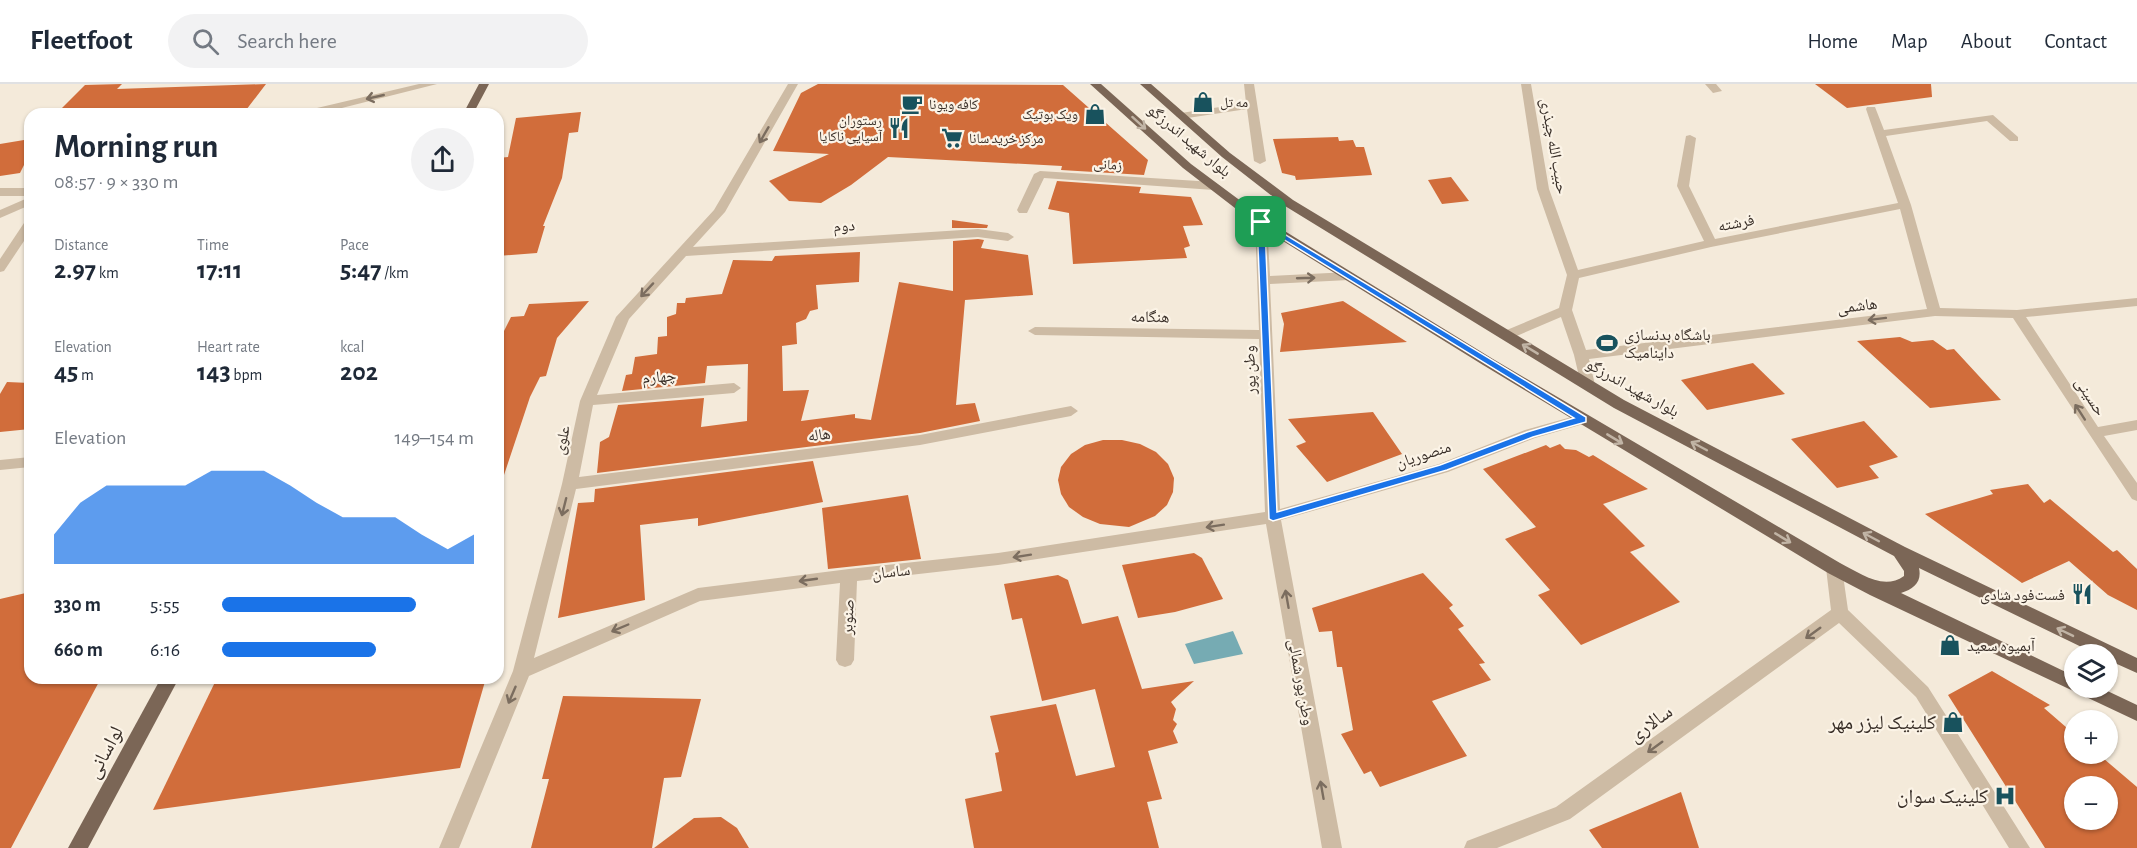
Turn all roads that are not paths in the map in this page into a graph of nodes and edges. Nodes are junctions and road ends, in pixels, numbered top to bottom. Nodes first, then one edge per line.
1 (432, 84) edge
2 (484, 84) edge
3 (793, 84) edge
4 (1095, 84) edge
5 (1144, 84) edge
6 (1249, 84) edge
7 (1526, 84) edge
8 (1251, 105) junction
9 (330, 108) edge
10 (471, 108) edge
11 (1871, 109) dead end
12 (1181, 116) junction
13 (1880, 134) junction
14 (1690, 138) dead end
15 (2014, 139) dead end
16 (1260, 160) dead end
17 (1214, 186) junction
18 (0, 192) edge
19 (24, 192) edge
20 (24, 204) edge
21 (1905, 205) junction
22 (1023, 210) dead end
23 (0, 214) edge
24 (1261, 222) junction
25 (24, 232) edge
26 (1008, 237) dead end
27 (1711, 243) junction
28 (682, 252) junction
29 (0, 268) edge
30 (1574, 275) junction
31 (1349, 276) junction
32 (1263, 280) junction
33 (2137, 302) edge
34 (1565, 310) junction
35 (1935, 312) junction
36 (2017, 314) junction
37 (1035, 331) dead end
38 (1265, 335) junction
39 (1507, 335) junction
40 (1581, 355) junction
41 (1588, 385) junction
42 (734, 388) dead end
43 (587, 401) junction
44 (1071, 411) dead end
45 (1582, 419) junction
46 (2137, 425) edge
47 (2094, 433) junction
48 (24, 463) edge
49 (0, 465) edge
50 (570, 484) junction
51 (2137, 495) edge
52 (1273, 517) junction
53 (1899, 551) junction
54 (1834, 568) junction
55 (849, 575) junction
56 (1876, 590) junction
57 (1840, 613) junction
58 (845, 660) dead end
59 (2137, 666) edge
60 (522, 671) junction
61 (2064, 679) edge
62 (167, 684) edge
63 (2105, 698) edge
64 (2137, 713) edge
65 (78, 848) edge
66 (449, 848) edge
67 (1332, 848) edge
68 (1474, 848) edge
69 (2020, 848) edge

1 -> 9 street
2 - 10 main road
3 -> 28 street, علوی
4 -> 17 main road, بلوار شهید اندرزگو
5 - 12 main road, بلوار شهید اندرزگو
6 - 8 street
7 - 30 street, حبیب الله چیذری
8 - 12 street
8 - 16 street
11 - 13 street
12 - 39 main road, بلوار شهید اندرزگو
13 - 15 street
13 - 21 street
14 - 27 street
17 - 22 street, زمانی
17 - 24 main road, بلوار شهید اندرزگو
18 - 19 street
20 - 23 street
21 - 27 street, فرشته
21 - 35 street
24 - 31 main road, بلوار شهید اندرزگو
24 - 32 street, وطن پور
25 - 29 street
26 - 28 street, دوم
27 - 30 street, فرشته
28 -> 43 street, علوی
30 - 34 street
32 -> 31 street
31 - 45 main road, بلوار شهید اندرزگو
32 - 38 street, وطن پور
33 - 36 street, هاشمی
34 - 39 street
34 - 40 street
35 - 36 street, هاشمی
35 -> 40 street, هاشمی
47 -> 36 street, حسینی
37 - 38 street, هنگامه
38 - 52 street, وطن پور
41 -> 39 main road, بلوار شهید اندرزگو
40 - 41 street
53 -> 41 main road, بلوار شهید اندرزگو
42 - 43 street, چهارم
43 - 50 street, علوی
44 - 50 street, هاله
45 - 52 street, منصوریان
45 -> 54 main road, بلوار شهید اندرزگو
46 - 47 street
47 - 51 street, حسینی
48 - 49 street
50 -> 60 street, علوی
52 -> 55 street, ساسان
67 -> 52 street, وطن پور شمالی
53 - 56 main road
59 -> 53 main road, بلوار شهید اندرزگو
54 - 56 main road, بلوار شهید اندرزگو
54 - 57 street
55 - 58 street, صنوبر
55 -> 60 street, ساسان
56 - 61 main road, بلوار شهید اندرزگو
57 -> 68 street, سالاری
57 - 69 street
60 -> 66 street, علوی
62 - 65 main road, لواسانی
63 - 64 main road

